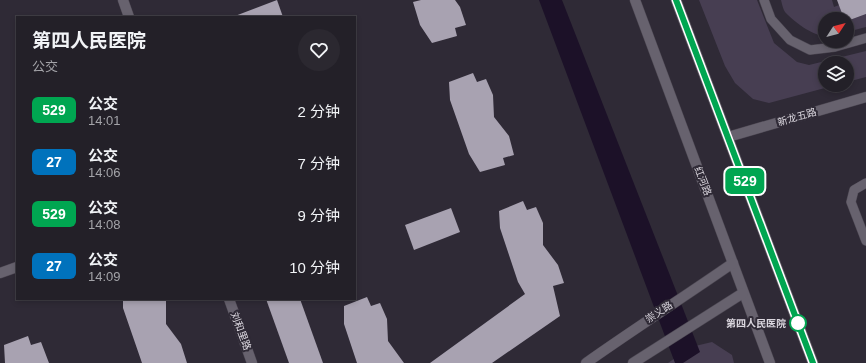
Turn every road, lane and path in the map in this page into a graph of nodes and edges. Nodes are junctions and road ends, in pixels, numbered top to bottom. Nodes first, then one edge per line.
1 (123, 0) edge
2 (635, 0) edge
3 (676, 0) edge
4 (764, 0) edge
5 (129, 16) edge
6 (866, 38) edge
7 (866, 97) edge
8 (728, 138) junction
9 (866, 183) edge
10 (866, 241) edge
11 (733, 263) junction
12 (16, 267) edge
13 (0, 273) edge
14 (743, 293) junction
15 (229, 300) edge
16 (252, 363) edge
17 (586, 363) edge
18 (633, 363) edge
19 (770, 363) edge
20 (813, 363) edge

1 - 5 street
2 - 11 street, 红河路
3 - 8 street
4 - 6 lane
7 - 8 street, 新龙五路
8 - 20 street
9 - 10 lane
11 - 14 street, 红河路
11 - 17 street, 崇义路
12 - 13 street
14 - 18 street
14 - 19 street, 红河路
15 - 16 street, 刘和里路

